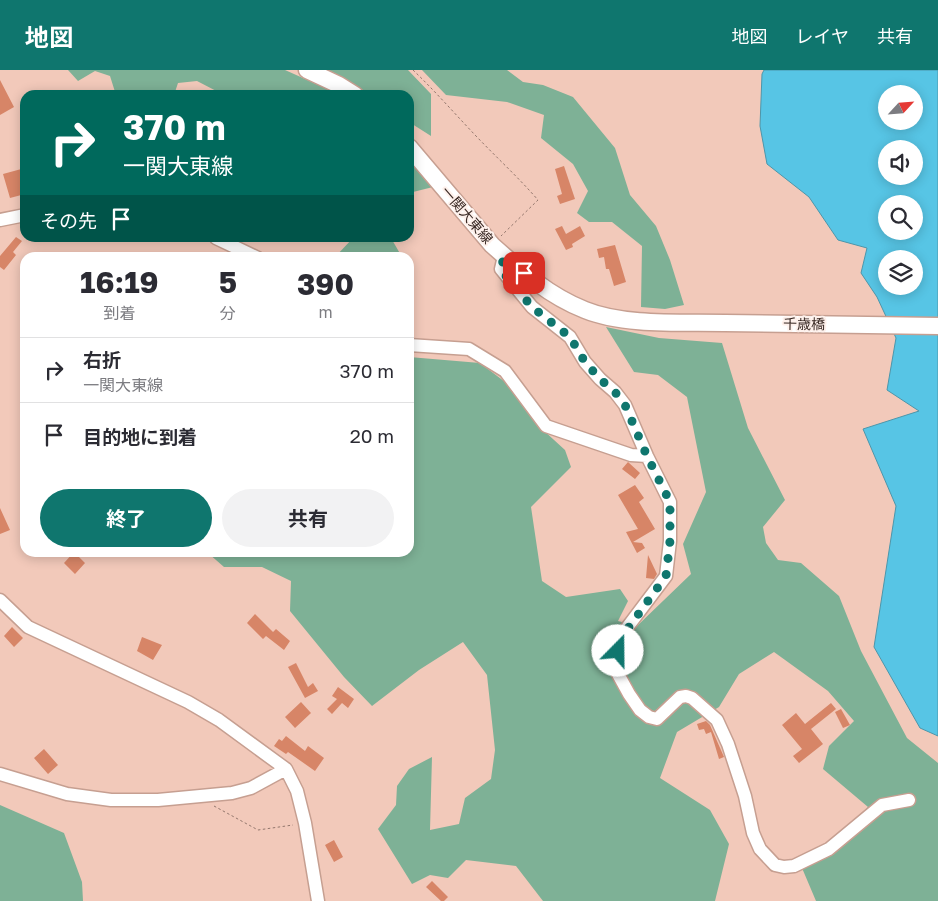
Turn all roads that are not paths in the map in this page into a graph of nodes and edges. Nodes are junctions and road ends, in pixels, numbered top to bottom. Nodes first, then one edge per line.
1 (307, 70) edge
2 (348, 90) edge
3 (414, 153) edge
4 (20, 216) edge
5 (0, 220) edge
6 (224, 242) edge
7 (498, 250) junction
8 (245, 252) edge
9 (669, 322) joint
10 (938, 326) edge
11 (414, 345) edge
12 (647, 456) junction
13 (0, 600) edge
14 (286, 768) junction
15 (0, 774) edge
16 (909, 800) dead end
17 (318, 901) edge

1 - 2 main road
3 - 7 main road, 一関大東線
4 - 5 street
6 - 8 street
7 - 9 main road, 一関大東線
7 - 12 street
9 - 10 main road, 千歳橋
11 - 12 street
12 - 16 street
13 - 14 street
14 - 15 street
14 - 17 street

